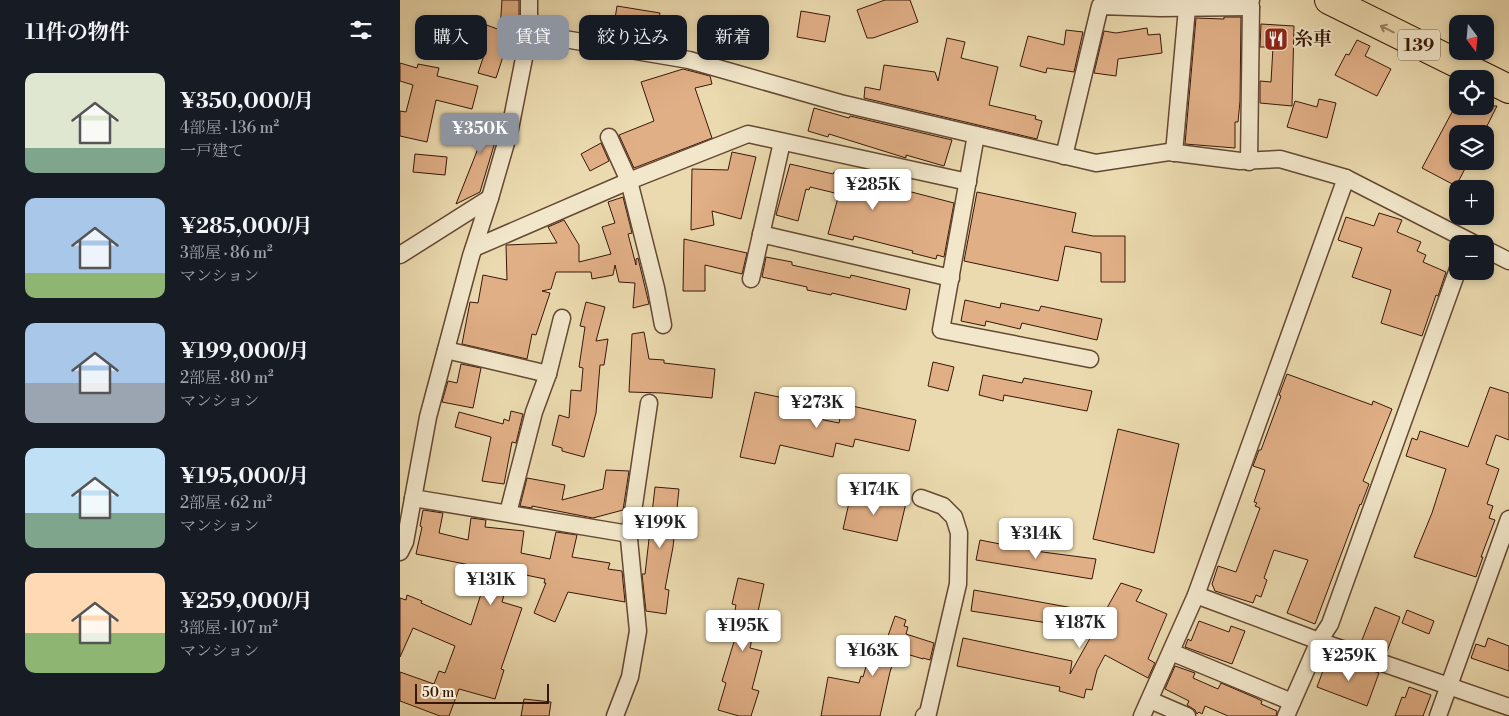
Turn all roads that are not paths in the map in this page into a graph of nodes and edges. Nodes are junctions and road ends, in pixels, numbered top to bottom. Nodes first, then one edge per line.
1 (529, 0) edge
2 (1329, 0) edge
3 (1369, 0) edge
4 (1251, 4) edge
5 (1187, 8) junction
6 (529, 15) edge
7 (569, 39) edge
8 (1449, 40) edge
9 (524, 60) edge
10 (1489, 60) edge
11 (1509, 70) edge
12 (1509, 89) edge
13 (976, 135) junction
14 (609, 136) dead end
15 (782, 142) junction
16 (1174, 153) junction
17 (1064, 156) junction
18 (1249, 162) junction
19 (1346, 178) junction
20 (629, 181) junction
21 (968, 182) junction
22 (490, 198) junction
23 (761, 234) junction
24 (1455, 235) edge
25 (474, 248) junction
26 (1494, 254) edge
27 (400, 255) edge
28 (1509, 261) edge
29 (950, 278) junction
30 (751, 279) dead end
31 (1454, 280) edge
32 (562, 318) dead end
33 (663, 325) dead end
34 (446, 350) junction
35 (1090, 359) dead end
36 (548, 374) junction
37 (650, 403) dead end
38 (413, 498) junction
39 (921, 498) dead end
40 (508, 513) junction
41 (1509, 518) edge
42 (629, 534) junction
43 (400, 552) edge
44 (1196, 595) junction
45 (1319, 641) junction
46 (1171, 652) junction
47 (1449, 685) junction
48 (1150, 700) junction
49 (1509, 707) edge
50 (1289, 709) edge
51 (615, 716) edge
52 (924, 716) edge
53 (1142, 716) edge
54 (1187, 716) edge
55 (1438, 716) edge

1 - 6 street
12 -> 2 highway, 139
3 - 8 highway, 139
4 - 5 street
4 - 18 street
5 - 16 street
5 - 17 street
7 - 13 street
9 - 22 street
10 - 11 highway
13 - 17 street
13 - 21 street
14 - 20 street
15 - 20 street
15 - 21 street
15 - 23 street
16 - 17 street
16 - 18 street
18 - 19 street
19 - 24 street
19 - 44 street
20 - 25 street
20 - 33 street
21 - 29 street
22 - 25 street
22 - 27 street
23 - 29 street
23 - 30 street
25 - 34 street
26 - 28 street
29 - 35 street
31 - 45 street
32 - 36 street
34 - 36 street
34 - 38 street
36 - 40 street
37 - 42 street
38 - 40 street
38 - 43 street
39 - 52 street
40 - 42 street
41 - 47 street
42 - 51 street
44 - 45 street
44 - 46 street
45 - 47 street
45 - 50 street
46 - 48 street
46 - 50 street
47 - 49 street
47 - 55 street
48 - 53 street
48 - 54 street

